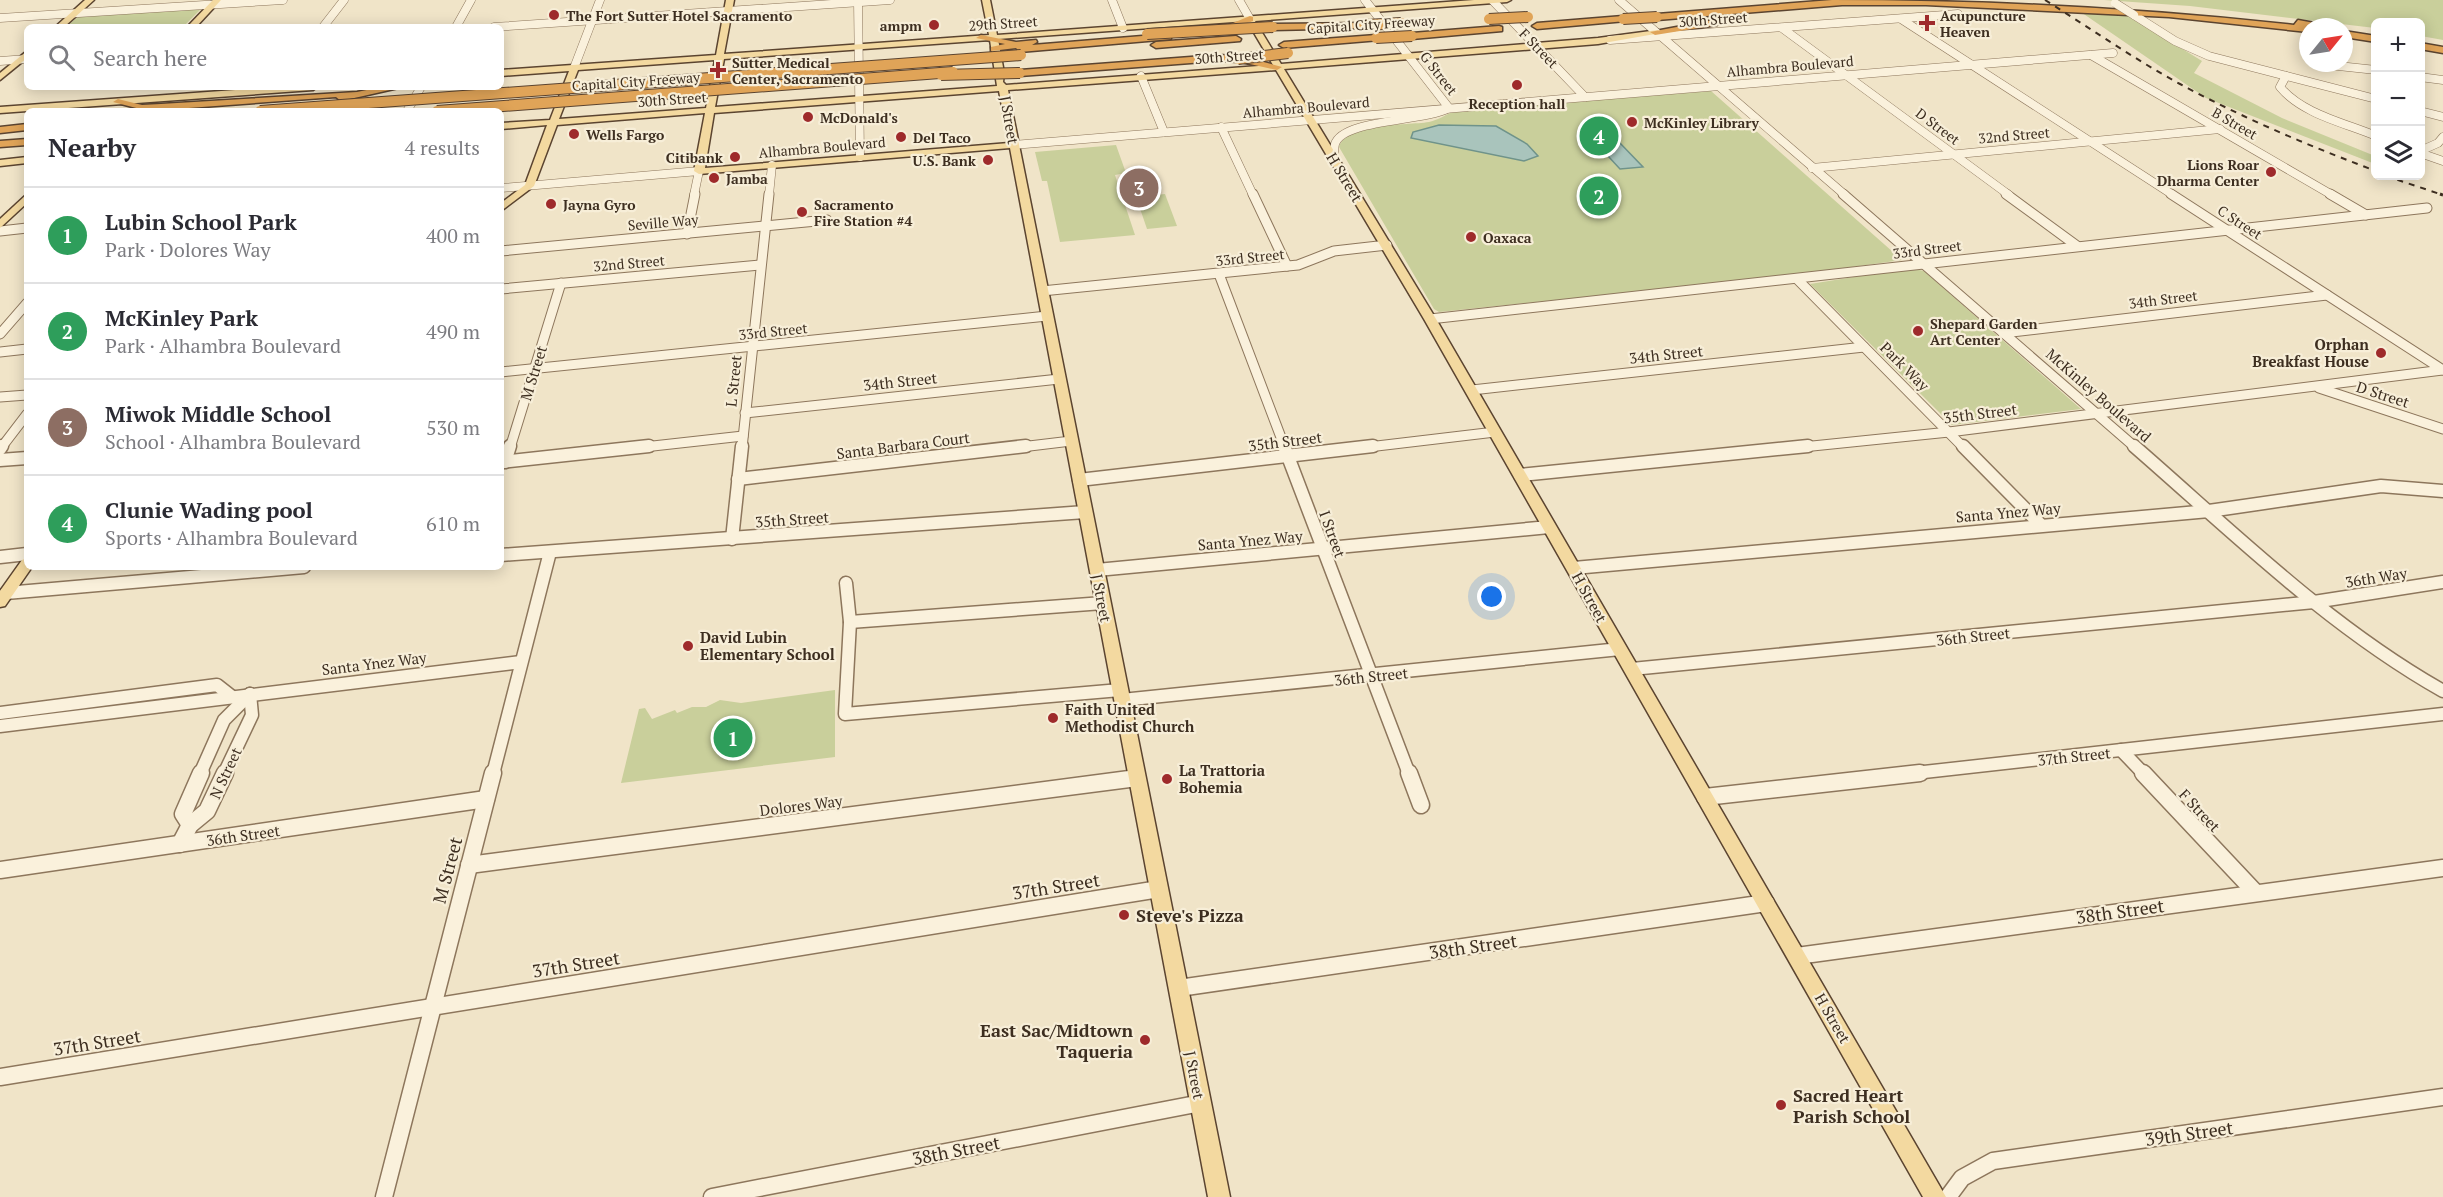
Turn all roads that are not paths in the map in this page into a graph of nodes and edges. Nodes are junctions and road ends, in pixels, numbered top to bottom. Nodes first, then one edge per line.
1 (90, 0) edge
2 (283, 0) edge
3 (344, 0) edge
4 (471, 0) edge
5 (600, 0) edge
6 (730, 0) edge
7 (890, 0) edge
8 (986, 0) edge
9 (1112, 0) edge
10 (1239, 0) edge
11 (1365, 0) edge
12 (1507, 0) edge
13 (1619, 0) edge
14 (1754, 0) edge
15 (2025, 0) edge
16 (858, 1) edge
17 (1492, 1) edge
18 (2113, 1) edge
19 (215, 2) edge
20 (2041, 6) junction
21 (1373, 10) junction
22 (729, 11) junction
23 (75, 13) junction
24 (1958, 14) dead end
25 (0, 18) edge
26 (1901, 18) junction
27 (1250, 19) junction
28 (592, 20) junction
29 (2299, 23) edge
30 (62, 24) edge
31 (193, 24) edge
32 (325, 24) edge
33 (458, 24) edge
34 (504, 26) edge
35 (2299, 27) edge
36 (1123, 28) junction
37 (1782, 28) junction
38 (2353, 30) edge
39 (1275, 31) junction
40 (2371, 33) edge
41 (1658, 34) junction
42 (2353, 35) edge
43 (981, 38) joint
44 (2371, 38) edge
45 (994, 42) junction
46 (2425, 42) edge
47 (1241, 43) junction
48 (2443, 45) edge
49 (1536, 46) junction
50 (2425, 47) edge
51 (859, 48) junction
52 (1286, 49) junction
53 (2443, 51) edge
54 (2113, 53) dead end
55 (2091, 55) junction
56 (1409, 56) junction
57 (1022, 57) junction
58 (24, 58) edge
59 (720, 58) junction
60 (24, 59) edge
61 (0, 61) edge
62 (1972, 64) junction
63 (1277, 67) junction
64 (574, 68) junction
65 (2353, 68) edge
66 (2371, 70) edge
67 (504, 73) edge
68 (1000, 73) junction
69 (1846, 75) junction
70 (1142, 76) junction
71 (2286, 76) junction
72 (0, 77) edge
73 (2425, 78) edge
74 (2443, 80) edge
75 (614, 84) junction
76 (1021, 86) junction
77 (1717, 86) junction
78 (1004, 87) junction
79 (504, 89) edge
80 (253, 90) edge
81 (384, 90) edge
82 (420, 90) edge
83 (472, 90) edge
84 (128, 92) dead end
85 (1585, 97) junction
86 (616, 98) junction
87 (858, 98) junction
88 (2371, 98) edge
89 (118, 102) junction
90 (24, 108) edge
91 (30, 108) edge
92 (113, 108) edge
93 (142, 108) edge
94 (142, 108) edge
95 (210, 108) edge
96 (299, 108) edge
97 (409, 108) edge
98 (478, 108) edge
99 (1449, 108) junction
100 (0, 110) edge
101 (504, 110) edge
102 (711, 110) junction
103 (2425, 112) edge
104 (2443, 117) edge
105 (1310, 120) junction
106 (555, 122) junction
107 (504, 126) edge
108 (1221, 127) junction
109 (24, 128) edge
110 (2220, 129) junction
111 (0, 130) edge
112 (1164, 132) junction
113 (2371, 134) edge
114 (2443, 137) edge
115 (24, 142) edge
116 (2091, 142) junction
117 (1014, 145) junction
118 (0, 146) edge
119 (24, 147) edge
120 (2425, 150) edge
121 (2425, 154) edge
122 (1954, 155) junction
123 (860, 158) junction
124 (1334, 158) junction
125 (2443, 161) edge
126 (24, 162) edge
127 (0, 164) edge
128 (772, 165) junction
129 (1812, 168) junction
130 (699, 171) junction
131 (529, 186) junction
132 (504, 188) edge
133 (24, 200) edge
134 (504, 206) edge
135 (2427, 208) dead end
136 (2366, 214) junction
137 (827, 220) dead end
138 (0, 225) edge
139 (764, 226) junction
140 (24, 228) edge
141 (2227, 230) junction
142 (0, 231) edge
143 (687, 234) junction
144 (1387, 246) junction
145 (2077, 246) junction
146 (504, 251) edge
147 (1922, 262) junction
148 (760, 265) junction
149 (1287, 266) junction
150 (1219, 274) junction
151 (1798, 279) junction
152 (561, 283) junction
153 (504, 289) edge
154 (1042, 291) junction
155 (2327, 295) junction
156 (24, 306) edge
157 (1047, 316) junction
158 (1430, 319) junction
159 (2003, 333) junction
160 (0, 334) edge
161 (752, 346) junction
162 (1864, 346) junction
163 (24, 349) edge
164 (0, 352) edge
165 (534, 369) junction
166 (2443, 370) edge
167 (504, 372) edge
168 (1059, 379) junction
169 (2314, 387) junction
170 (1472, 390) junction
171 (24, 395) edge
172 (0, 397) edge
173 (745, 413) junction
174 (2098, 414) junction
175 (24, 418) edge
176 (2443, 429) edge
177 (1495, 432) junction
178 (1949, 432) junction
179 (743, 436) junction
180 (1071, 441) junction
181 (0, 449) edge
182 (1288, 455) junction
183 (24, 458) edge
184 (504, 459) edge
185 (0, 460) edge
186 (504, 462) edge
187 (1520, 475) junction
188 (738, 479) junction
189 (1079, 480) junction
190 (2443, 491) edge
191 (1085, 512) junction
192 (2209, 512) junction
193 (2041, 525) junction
194 (1549, 527) junction
195 (732, 539) junction
196 (1323, 550) junction
197 (550, 552) junction
198 (24, 554) edge
199 (504, 555) edge
200 (0, 557) edge
201 (24, 567) edge
202 (1574, 568) junction
203 (274, 570) edge
204 (1097, 570) junction
205 (2443, 582) edge
206 (846, 583) dead end
207 (3, 597) edge
208 (2314, 602) junction
209 (1103, 603) junction
210 (850, 622) junction
211 (1620, 649) junction
212 (521, 663) junction
213 (1632, 669) junction
214 (1371, 676) junction
215 (2443, 691) edge
216 (250, 694) junction
217 (1121, 695) junction
218 (231, 696) junction
219 (54, 705) junction
220 (0, 714) edge
221 (2443, 714) edge
222 (46, 719) junction
223 (0, 726) edge
224 (2121, 750) junction
225 (1137, 778) junction
226 (1705, 797) junction
227 (486, 799) junction
228 (1421, 805) dead end
229 (190, 825) junction
230 (180, 844) junction
231 (469, 865) junction
232 (2443, 868) edge
233 (0, 870) edge
234 (1159, 889) junction
235 (2255, 892) junction
236 (1766, 903) junction
237 (1797, 956) junction
238 (1179, 988) junction
239 (431, 1007) junction
240 (0, 1077) edge
241 (2443, 1097) edge
242 (1201, 1103) junction
243 (384, 1197) edge
244 (712, 1197) edge
245 (1219, 1197) edge
246 (1935, 1197) edge
247 (1948, 1197) edge

1 - 23 main road
2 - 19 street
3 - 32 street
4 - 33 street
5 - 28 street
6 - 22 main road
7 - 16 street
8 - 45 main road, J Street
9 - 36 street
10 - 27 street, H Street
11 - 21 street, G Street
12 - 17 main road, 29th Street
13 - 41 street, McKinley Boulevard
14 - 39 highway, Capital City Freeway, bridge
15 - 29 highway
16 - 22 street
16 - 51 street
17 - 21 main road, 29th Street
17 - 49 street, F Street
18 - 71 street, bridge
19 - 23 street
19 - 31 main road
20 - 35 highway
20 - 41 highway
20 - 52 highway, bridge
21 - 27 main road, 29th Street
21 - 56 street, G Street
22 - 28 street
22 - 59 main road
23 - 25 street
23 - 30 main road
24 - 26 street, 30th Street
26 - 37 street, 30th Street
26 - 62 street, C Street
27 - 36 main road, 29th Street
27 - 57 highway
27 - 63 main road, H Street
28 - 34 street
28 - 64 street
36 - 45 main road, 29th Street
37 - 41 street, 30th Street
37 - 69 street, D Street
38 - 40 highway
39 - 47 highway, Capital City Freeway
39 - 57 highway, bridge
41 - 49 main road, 30th Street
41 - 77 street, McKinley Boulevard
42 - 44 highway
43 - 45 highway
43 - 51 main road, 29th Street
45 - 57 highway
45 - 68 main road, J Street
46 - 48 highway
47 - 52 highway, Capital City Freeway
47 - 57 highway, Capital City Freeway
49 - 56 main road, 30th Street
49 - 85 street, F Street
50 - 53 highway
51 - 59 main road, 29th Street
51 - 87 street
52 - 76 highway, bridge
54 - 55 street, Alhambra Boulevard
55 - 62 street, Alhambra Boulevard
55 - 110 street, B Street
56 - 63 main road, 30th Street
56 - 99 street, G Street
57 - 63 highway
57 - 75 highway, Capital City Freeway, bridge
57 - 86 highway, Capital City Freeway, bridge
58 - 61 street
59 - 64 main road, 29th Street
59 - 102 main road
60 - 72 main road
62 - 69 street, Alhambra Boulevard
62 - 116 street, C Street
63 - 70 main road, 30th Street
63 - 105 main road, H Street
64 - 67 main road, 29th Street
64 - 106 main road
65 - 66 street
68 - 76 main road
68 - 78 main road, J Street
69 - 77 street, Alhambra Boulevard
69 - 122 street, D Street
70 - 76 main road, 30th Street
70 - 112 street
71 - 88 street
71 - 113 street
73 - 74 street
75 - 79 highway, bridge
75 - 96 highway, Capital City Freeway, bridge
76 - 78 main road, 30th Street
77 - 85 street, Alhambra Boulevard
77 - 129 street, McKinley Boulevard
78 - 87 main road, 30th Street
78 - 117 main road, J Street
80 - 89 main road
81 - 95 highway
82 - 97 street
83 - 93 highway, bridge
84 - 89 main road
85 - 99 street, Alhambra Boulevard
86 - 98 highway, Capital City Freeway, bridge
86 - 101 highway, bridge
87 - 102 main road, 30th Street
87 - 123 street
89 - 91 main road
89 - 92 main road
89 - 94 highway, bridge
90 - 100 main road
99 - 105 street, Alhambra Boulevard
99 - 124 street, G Street
102 - 106 main road, 30th Street
102 - 130 main road
103 - 104 street
105 - 108 street, Alhambra Boulevard
105 - 124 main road, H Street
106 - 107 main road, 30th Street
106 - 131 main road
108 - 112 street, Alhambra Boulevard
108 - 149 street
109 - 111 highway
110 - 116 street, 32nd Street
110 - 136 street, B Street
112 - 117 street, Alhambra Boulevard
114 - 120 street
115 - 118 highway
116 - 122 street, 32nd Street
116 - 141 street, C Street
117 - 123 main road, Alhambra Boulevard
117 - 154 main road, J Street
118 - 119 highway
121 - 125 street
122 - 129 street, 32nd Street
122 - 145 street, D Street
123 - 128 main road, Alhambra Boulevard
124 - 144 main road, H Street
126 - 127 main road
128 - 130 main road, Alhambra Boulevard
128 - 139 street, L Street
129 - 147 street, McKinley Boulevard
130 - 131 street, Alhambra Boulevard
130 - 143 street
131 - 132 street, Alhambra Boulevard
131 - 134 main road
133 - 138 main road
135 - 136 street, 33rd Street
136 - 141 street, 33rd Street
137 - 139 street, Seville Way
139 - 143 street, Seville Way
139 - 148 street, L Street
140 - 142 street
141 - 145 street, 33rd Street
141 - 155 street, C Street
143 - 146 street, Seville Way
144 - 149 street, 33rd Street
144 - 158 main road, H Street
145 - 147 street, 33rd Street
147 - 151 street, 33rd Street
147 - 159 street, McKinley Boulevard
148 - 152 street, 32nd Street
148 - 161 street, L Street
149 - 150 street, 33rd Street
150 - 154 street, 33rd Street
150 - 182 street, I Street
151 - 158 street, 33rd Street
151 - 162 street, Park Way
152 - 153 street, 32nd Street
152 - 165 street, M Street
154 - 157 main road, J Street
155 - 159 street, 34th Street
155 - 166 street, C Street
156 - 160 street
157 - 161 street, 33rd Street
157 - 168 main road, J Street
158 - 170 main road, H Street
159 - 174 street, McKinley Boulevard
161 - 165 street, 33rd Street
161 - 173 street, L Street
162 - 170 street, 34th Street
162 - 178 street, Park Way
163 - 164 street
165 - 167 street, 33rd Street
165 - 184 street, M Street
166 - 169 street, 35th Street
168 - 173 street, 34th Street
168 - 180 main road, J Street
169 - 174 street, 35th Street
169 - 176 street, D Street
170 - 177 main road, H Street
171 - 172 street
173 - 179 street, L Street
174 - 178 street, 35th Street
174 - 192 street, McKinley Boulevard
175 - 181 street
177 - 182 street, 35th Street
177 - 187 main road, H Street
178 - 187 street, 35th Street
178 - 193 street, Park Way
179 - 186 street
179 - 188 street, L Street
180 - 188 street, Santa Barbara Court
180 - 189 main road, J Street
182 - 189 street, 35th Street
182 - 196 street, I Street
183 - 185 street
187 - 194 main road, H Street
188 - 195 street, L Street
189 - 191 main road, J Street
190 - 192 street, Santa Ynez Way
191 - 195 street, 35th Street
191 - 204 main road, J Street
192 - 193 street, Santa Ynez Way
192 - 208 street, McKinley Boulevard
193 - 202 street, Santa Ynez Way
194 - 196 street, Santa Ynez Way
194 - 202 main road, H Street
195 - 197 street, 35th Street
196 - 204 street, Santa Ynez Way
196 - 214 street, I Street
197 - 199 street, 35th Street
197 - 212 street, M Street
198 - 200 street
201 - 207 main road
202 - 211 main road, H Street
203 - 207 street
204 - 209 main road, J Street
205 - 208 street, 36th Way
206 - 210 street
208 - 213 street, 36th Street
208 - 215 street, McKinley Boulevard
209 - 210 street
209 - 217 main road, J Street
210 - 217 street, 36th Street
211 - 213 main road, H Street
211 - 214 street, 36th Street
212 - 216 street, Santa Ynez Way
212 - 227 street, M Street
213 - 226 main road, H Street
214 - 217 street, 36th Street
214 - 228 street, I Street
216 - 218 street, Santa Ynez Way
216 - 229 street, N Street
216 - 229 street
217 - 225 main road, J Street
218 - 219 street, Santa Ynez Way
218 - 222 street, Santa Ynez Way
219 - 220 street, Santa Ynez Way
219 - 222 street
221 - 224 street, 37th Street
222 - 223 street, Santa Ynez Way
224 - 226 street, 37th Street
224 - 235 street, F Street
225 - 231 street, Dolores Way
225 - 234 main road, J Street
226 - 236 main road, H Street
227 - 230 street, 36th Street
227 - 231 street, M Street
229 - 230 street, N Street
230 - 233 street, 36th Street
231 - 239 street, M Street
232 - 235 street, 38th Street
234 - 238 main road, J Street
234 - 239 street, 37th Street
235 - 237 street, 38th Street
236 - 237 main road, H Street
236 - 238 street, 38th Street
237 - 246 main road, H Street
238 - 242 main road, J Street
239 - 240 street, 37th Street
239 - 243 street, M Street
241 - 247 street, 39th Street
242 - 244 street, 38th Street
242 - 245 main road, J Street

